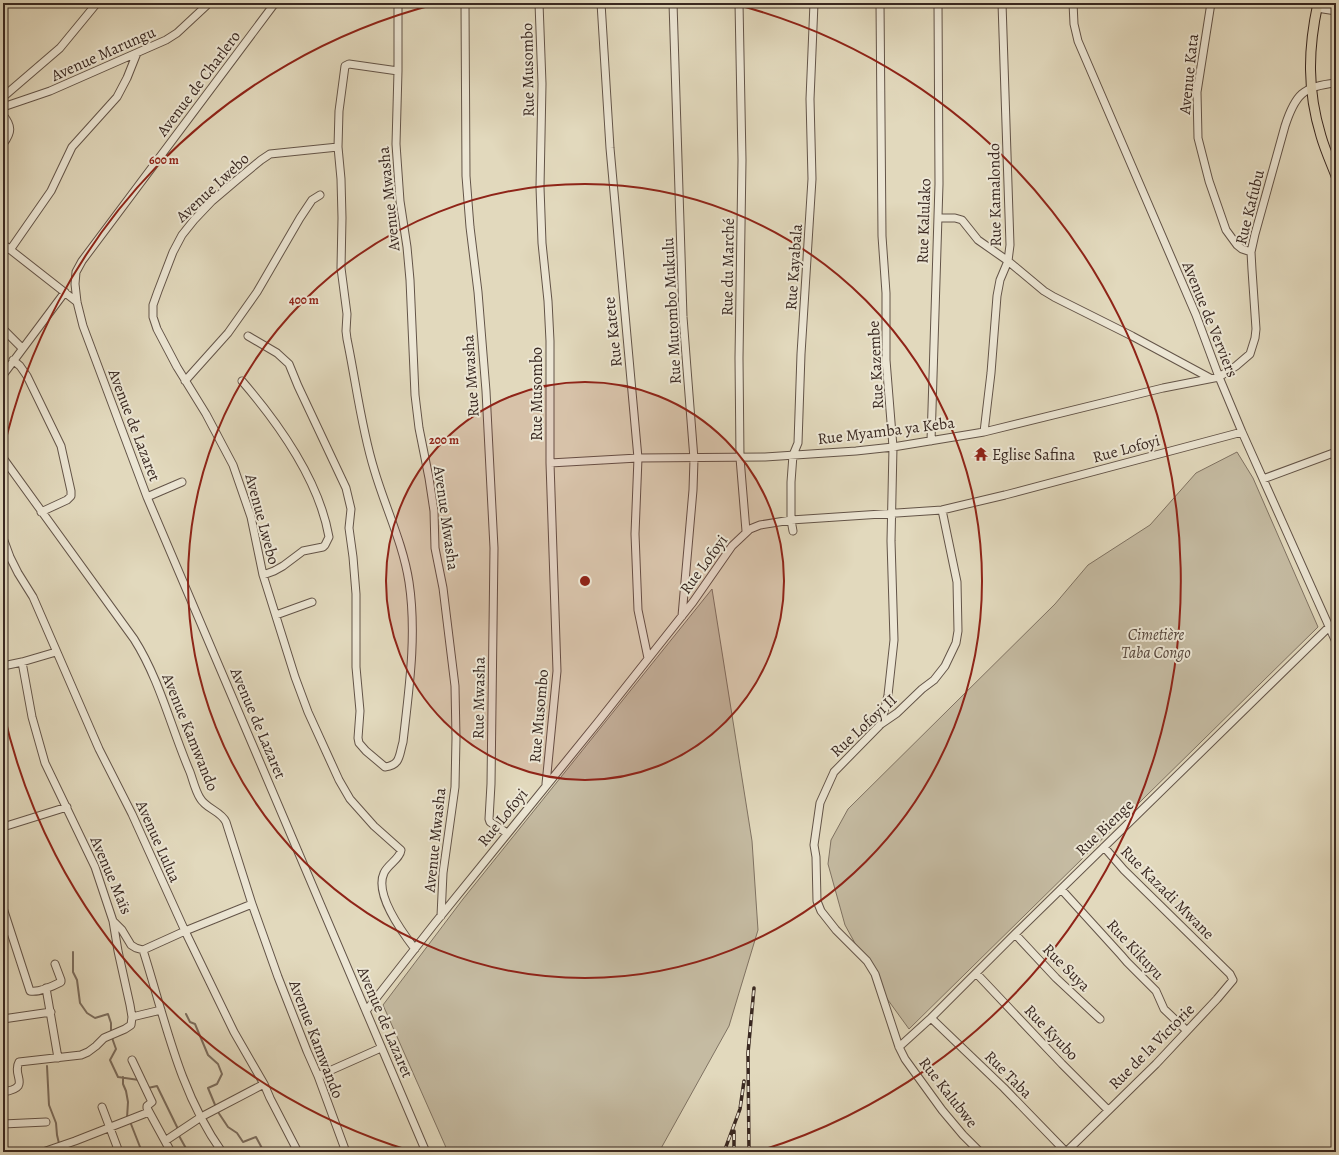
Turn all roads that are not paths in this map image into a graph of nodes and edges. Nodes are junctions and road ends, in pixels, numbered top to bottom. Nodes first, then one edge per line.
1 (97, 3) edge
2 (275, 3) edge
3 (398, 3) edge
4 (465, 3) edge
5 (539, 3) edge
6 (601, 3) edge
7 (673, 3) edge
8 (739, 3) edge
9 (814, 3) edge
10 (880, 3) edge
11 (938, 3) edge
12 (1002, 3) edge
13 (1073, 3) edge
14 (1211, 3) edge
15 (205, 5) edge
16 (1318, 6) edge
17 (1336, 11) edge
18 (137, 53) junction
19 (398, 71) junction
20 (1336, 83) edge
21 (1311, 87) junction
22 (3, 97) edge
23 (3, 107) edge
24 (3, 115) edge
25 (3, 144) edge
26 (338, 147) junction
27 (1336, 176) edge
28 (320, 195) dead end
29 (938, 218) junction
30 (3, 244) edge
31 (10, 250) junction
32 (1252, 252) junction
33 (1008, 261) junction
34 (65, 292) junction
35 (77, 302) junction
36 (3, 329) edge
37 (248, 336) dead end
38 (22, 348) junction
39 (13, 360) junction
40 (3, 375) edge
41 (1219, 377) junction
42 (1210, 378) junction
43 (185, 381) junction
44 (242, 381) dead end
45 (984, 432) junction
46 (1242, 432) junction
47 (931, 441) junction
48 (893, 447) junction
49 (1336, 452) edge
50 (793, 455) junction
51 (3, 458) edge
52 (638, 458) junction
53 (740, 458) junction
54 (694, 459) junction
55 (550, 463) junction
56 (1263, 479) junction
57 (182, 482) dead end
58 (147, 497) junction
59 (942, 510) junction
60 (42, 512) junction
61 (891, 513) junction
62 (791, 520) junction
63 (793, 531) dead end
64 (746, 532) junction
65 (3, 538) edge
66 (263, 575) junction
67 (312, 602) dead end
68 (276, 615) junction
69 (682, 616) junction
70 (1329, 627) junction
71 (1336, 642) edge
72 (56, 652) junction
73 (648, 658) junction
74 (22, 662) junction
75 (3, 666) edge
76 (881, 724) junction
77 (546, 784) junction
78 (67, 807) junction
79 (3, 827) edge
80 (507, 833) junction
81 (1104, 847) junction
82 (1061, 889) junction
83 (252, 904) junction
84 (3, 908) edge
85 (441, 916) junction
86 (113, 921) junction
87 (185, 931) junction
88 (1015, 934) junction
89 (415, 949) junction
90 (144, 950) junction
91 (1213, 957) joint
92 (55, 964) dead end
93 (976, 973) junction
94 (46, 988) junction
95 (161, 1010) junction
96 (366, 1011) junction
97 (51, 1012) junction
98 (132, 1017) junction
99 (931, 1018) junction
100 (3, 1019) edge
101 (1100, 1019) dead end
102 (1186, 1030) junction
103 (899, 1047) junction
104 (381, 1048) junction
105 (58, 1058) junction
106 (132, 1060) dead end
107 (318, 1076) junction
108 (264, 1084) junction
109 (3, 1092) edge
110 (102, 1107) dead end
111 (1108, 1110) junction
112 (149, 1112) junction
113 (201, 1117) junction
114 (46, 1122) dead end
115 (3, 1124) edge
116 (109, 1127) junction
117 (165, 1141) junction
118 (43, 1152) edge
119 (120, 1152) edge
120 (171, 1152) edge
121 (222, 1152) edge
122 (298, 1152) edge
123 (346, 1152) edge
124 (426, 1152) edge
125 (980, 1152) edge
126 (1066, 1152) edge

1 - 22 street
2 - 35 street, Avenue de Charlero
3 - 19 street, Avenue Mwasha
4 - 80 street, Rue Mwasha
5 - 55 street, Rue Musombo
6 - 52 street, Rue Katete
7 - 54 street, Rue Mutombo Mukulu
8 - 53 street, Rue du Marché
9 - 50 street, Rue Kayabala
10 - 48 street, Rue Kazembe
11 - 29 street, Rue Kalulako
12 - 33 street, Rue Kamalondo
13 - 41 street, Avenue de Verviers
14 - 32 street, Avenue Kata
15 - 18 street, Avenue Marungu
16 - 17 street
16 - 21 main road
18 - 23 street, Avenue Marungu
18 - 31 street
19 - 26 street
19 - 85 street, Avenue Mwasha
20 - 21 street
21 - 27 main road
21 - 32 street, Rue Kafubu
24 - 25 street
26 - 37 street
26 - 43 street, Avenue Lwebo
28 - 43 street
29 - 33 street
29 - 47 street, Rue Kalulako
30 - 31 street
31 - 34 street
32 - 41 street, Rue Kafubu
33 - 42 street
33 - 45 street, Rue Kamalondo
34 - 35 street
34 - 38 street
35 - 58 street, Avenue de Lazaret
36 - 38 street
38 - 39 street
39 - 40 street
39 - 60 street
41 - 42 street, Rue Myamba ya Keba
41 - 46 street, Avenue de Verviers
42 - 45 street, Rue Myamba ya Keba
43 - 66 street, Avenue Lwebo
44 - 66 street
45 - 47 street, Rue Myamba ya Keba
46 - 56 street, Avenue de Verviers
46 - 59 street, Rue Lofoyi
47 - 48 street, Rue Myamba ya Keba
48 - 50 street, Rue Myamba ya Keba
48 - 61 street, Rue Kazembe
49 - 56 street
50 - 53 street, Rue Myamba ya Keba
50 - 62 street, Rue Kayabala
51 - 60 street, Avenue Kamwando
52 - 54 street, Rue Myamba ya Keba
52 - 55 street, Rue Myamba ya Keba
52 - 73 street, Rue Katete
53 - 54 street, Rue Myamba ya Keba
53 - 64 street, Rue du Marché
54 - 69 street, Rue Mutombo Mukulu
55 - 77 street, Rue Musombo
56 - 70 street, Avenue de Verviers
57 - 58 street
58 - 96 street, Avenue de Lazaret
59 - 61 street, Rue Lofoyi
59 - 76 street, Rue Lofoyi II
60 - 83 street, Avenue Kamwando
61 - 62 street, Rue Lofoyi
61 - 76 street, Rue Kazembe
62 - 63 street, Rue Kayabala
62 - 64 street, Rue Lofoyi
64 - 69 street, Rue Lofoyi
65 - 72 street, Avenue Lulua
66 - 68 street, Avenue Lwebo
67 - 68 street
68 - 89 street, Avenue Lwebo
69 - 73 street, Rue Lofoyi
70 - 71 street, Avenue de Verviers
70 - 81 street, Rue Bienge
72 - 74 street
72 - 87 street, Avenue Lulua
73 - 77 street, Rue Lofoyi
74 - 75 street
74 - 78 street, Avenue Maïs
76 - 103 street, Rue Lofoyi II
77 - 80 street, Rue Lofoyi
78 - 79 street
78 - 86 street, Avenue Maïs
80 - 85 street, Rue Lofoyi
81 - 82 street, Rue Bienge
81 - 91 street, Rue Kazadi Mwane
82 - 88 street, Rue Bienge
82 - 102 street, Rue Kikuyu
83 - 87 street
83 - 107 street, Avenue Kamwando
84 - 94 street
85 - 89 street, Rue Lofoyi
86 - 90 street, Avenue Maïs
86 - 98 street
87 - 90 street
87 - 108 street, Avenue Lulua
88 - 93 street, Rue Bienge
88 - 101 street, Rue Suya
89 - 96 street, Rue Lofoyi
90 - 95 street
91 - 102 street, Rue de la Victorie
92 - 94 street
93 - 99 street, Rue Bienge
93 - 111 street, Rue Kyubo
94 - 97 street
95 - 98 street
95 - 113 street
96 - 104 street, Avenue de Lazaret
97 - 100 street
97 - 105 street
98 - 105 street
99 - 103 street, Rue Bienge
99 - 126 street, Rue Taba
102 - 111 street, Rue de la Victorie
103 - 125 street, Rue Kalubwe
104 - 107 street
104 - 124 street, Avenue de Lazaret
105 - 109 street
106 - 112 street
107 - 123 street, Avenue Kamwando
108 - 113 street
108 - 122 street, Avenue Lulua
110 - 116 street
111 - 126 street, Rue de la Victorie
112 - 116 street
112 - 117 street
113 - 117 street
113 - 121 street
114 - 115 street
116 - 118 street
116 - 119 street
117 - 120 street

